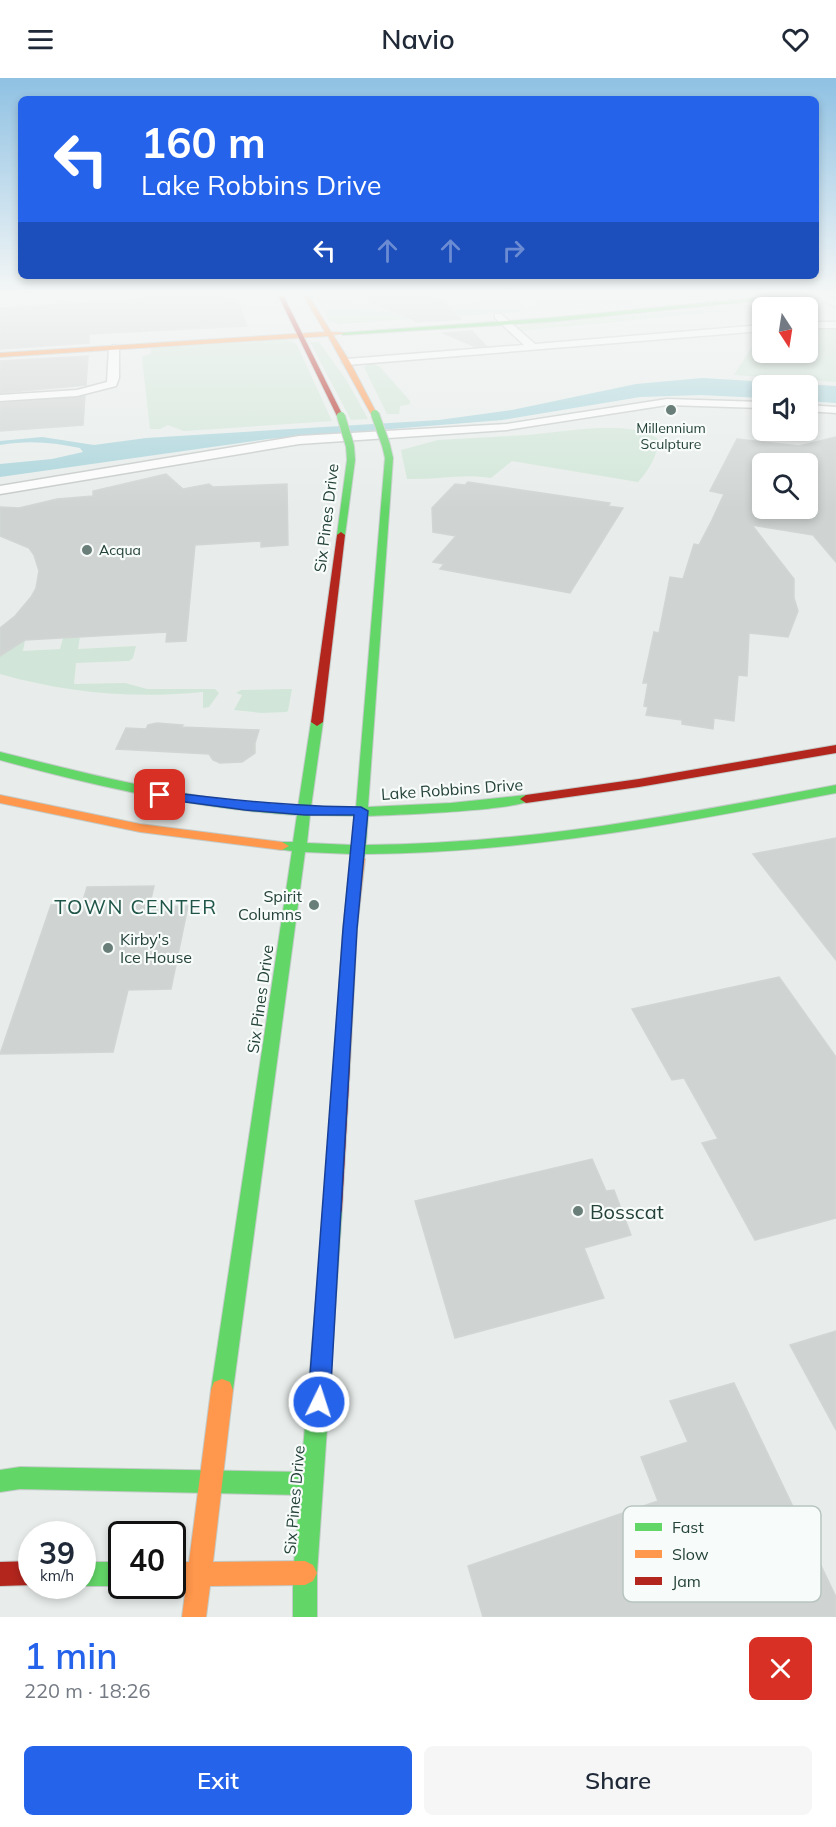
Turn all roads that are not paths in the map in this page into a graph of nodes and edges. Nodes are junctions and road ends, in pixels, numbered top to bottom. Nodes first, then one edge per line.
1 (114, 365) edge
2 (314, 365) edge
3 (348, 365) edge
4 (0, 398) edge
5 (752, 405) edge
6 (818, 409) edge
7 (836, 410) edge
8 (0, 490) edge
9 (836, 749) edge
10 (0, 756) edge
11 (836, 789) edge
12 (0, 799) edge
13 (305, 811) junction
14 (361, 811) junction
15 (298, 848) junction
16 (359, 849) junction
17 (0, 1481) edge
18 (209, 1484) junction
19 (313, 1484) junction
20 (18, 1573) edge
21 (305, 1573) junction
22 (0, 1574) edge
23 (186, 1574) edge
24 (198, 1574) junction
25 (195, 1617) edge
26 (305, 1617) edge

1 - 4 street
2 - 13 street, Six Pines Drive, bridge
3 - 14 street, Six Pines Drive, bridge
5 - 8 street
6 - 7 street
9 - 14 street, Lake Robbins Drive
10 - 13 street, Lake Robbins Drive
11 - 16 street
12 - 15 street
13 - 14 street, Lake Robbins Drive
13 - 15 street, Six Pines Drive
14 - 16 street, Six Pines Drive
15 - 16 street
15 - 18 street, Six Pines Drive
16 - 19 street, Six Pines Drive
17 - 18 street
18 - 19 street
18 - 24 street, Six Pines Drive
19 - 21 street, Six Pines Drive
20 - 22 street
21 - 24 street
21 - 26 street, Six Pines Drive
23 - 24 street
24 - 25 street, Six Pines Drive

